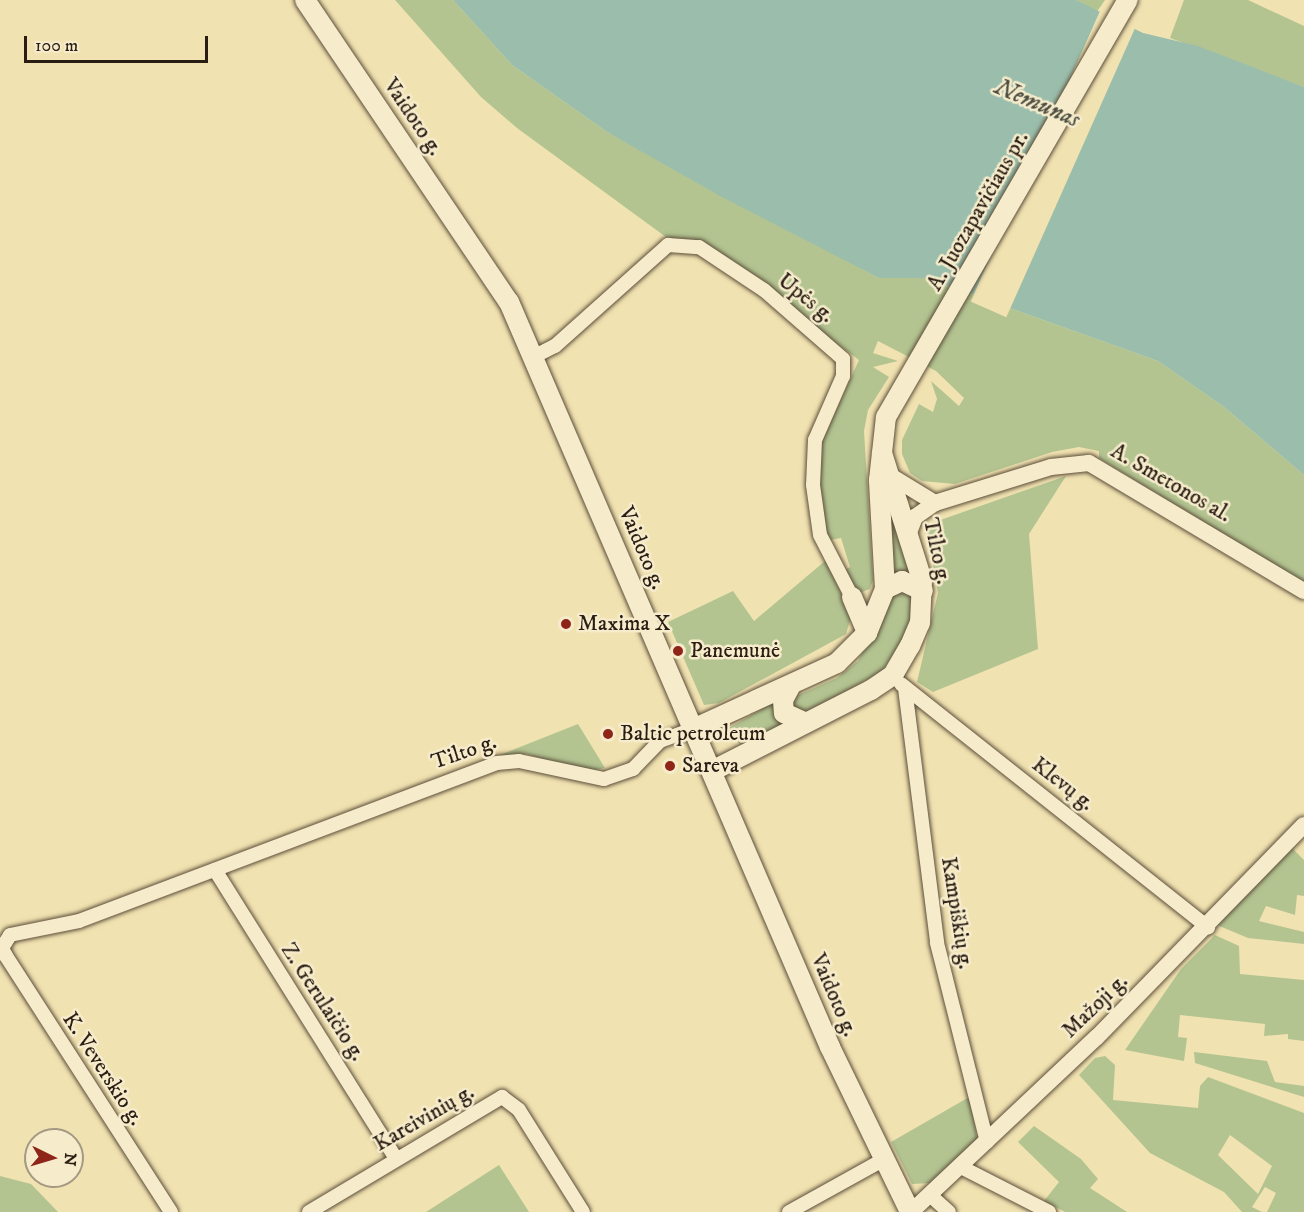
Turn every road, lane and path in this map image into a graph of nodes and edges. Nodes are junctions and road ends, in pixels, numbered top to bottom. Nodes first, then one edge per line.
1 (305, 0) edge
2 (1128, 0) edge
3 (535, 356) junction
4 (881, 450) junction
5 (894, 478) junction
6 (935, 503) junction
7 (880, 504) joint
8 (910, 530) junction
9 (923, 591) junction
10 (1304, 591) edge
11 (884, 593) junction
12 (852, 597) junction
13 (867, 633) junction
14 (899, 681) junction
15 (791, 685) junction
16 (806, 723) junction
17 (693, 729) junction
18 (712, 771) junction
19 (1304, 825) edge
20 (215, 870) junction
21 (1208, 927) junction
22 (2, 948) joint
23 (987, 1142) junction
24 (396, 1158) junction
25 (883, 1160) junction
26 (961, 1167) junction
27 (931, 1196) junction
28 (171, 1212) edge
29 (309, 1212) edge
30 (582, 1212) edge
31 (789, 1212) edge
32 (911, 1212) edge
33 (949, 1212) edge
34 (1049, 1212) edge

1 - 3 main road, Vaidoto g.
2 - 4 main road, A. Juozapavičiaus pr.
3 - 12 street, Upės g.
3 - 17 main road, Vaidoto g.
4 - 5 main road
4 - 7 main road, A. Juozapavičiaus pr.
5 - 6 street
5 - 8 main road, Tilto g.
6 - 8 street, A. Smetonos al.
6 - 10 street, A. Smetonos al.
7 - 11 main road, Tilto g.
8 - 9 main road, Tilto g.
9 - 11 main road
9 - 14 main road, Tilto g.
11 - 12 main road
11 - 13 main road, Tilto g.
12 - 13 main road
13 - 15 main road, Tilto g.
14 - 16 main road
14 - 21 street, Klevų g.
14 - 23 street, Kampiškių g.
15 - 16 main road
15 - 17 main road, Tilto g.
16 - 18 main road
17 - 18 main road, Vaidoto g.
17 - 20 street, Tilto g.
18 - 25 main road, Vaidoto g.
19 - 21 street, Mažoji g.
20 - 22 street, Tilto g.
20 - 24 street, Z. Gerulaičio g.
21 - 23 street, Mažoji g.
22 - 28 street, K. Veverskio g.
23 - 26 street, Mažoji g.
24 - 29 street, Kareivinių g.
24 - 30 street, Kareivinių g.
25 - 31 street
25 - 32 main road, Vaidoto g.
26 - 27 street, Mažoji g.
26 - 34 street
27 - 32 street, Mažoji g.
27 - 33 street

